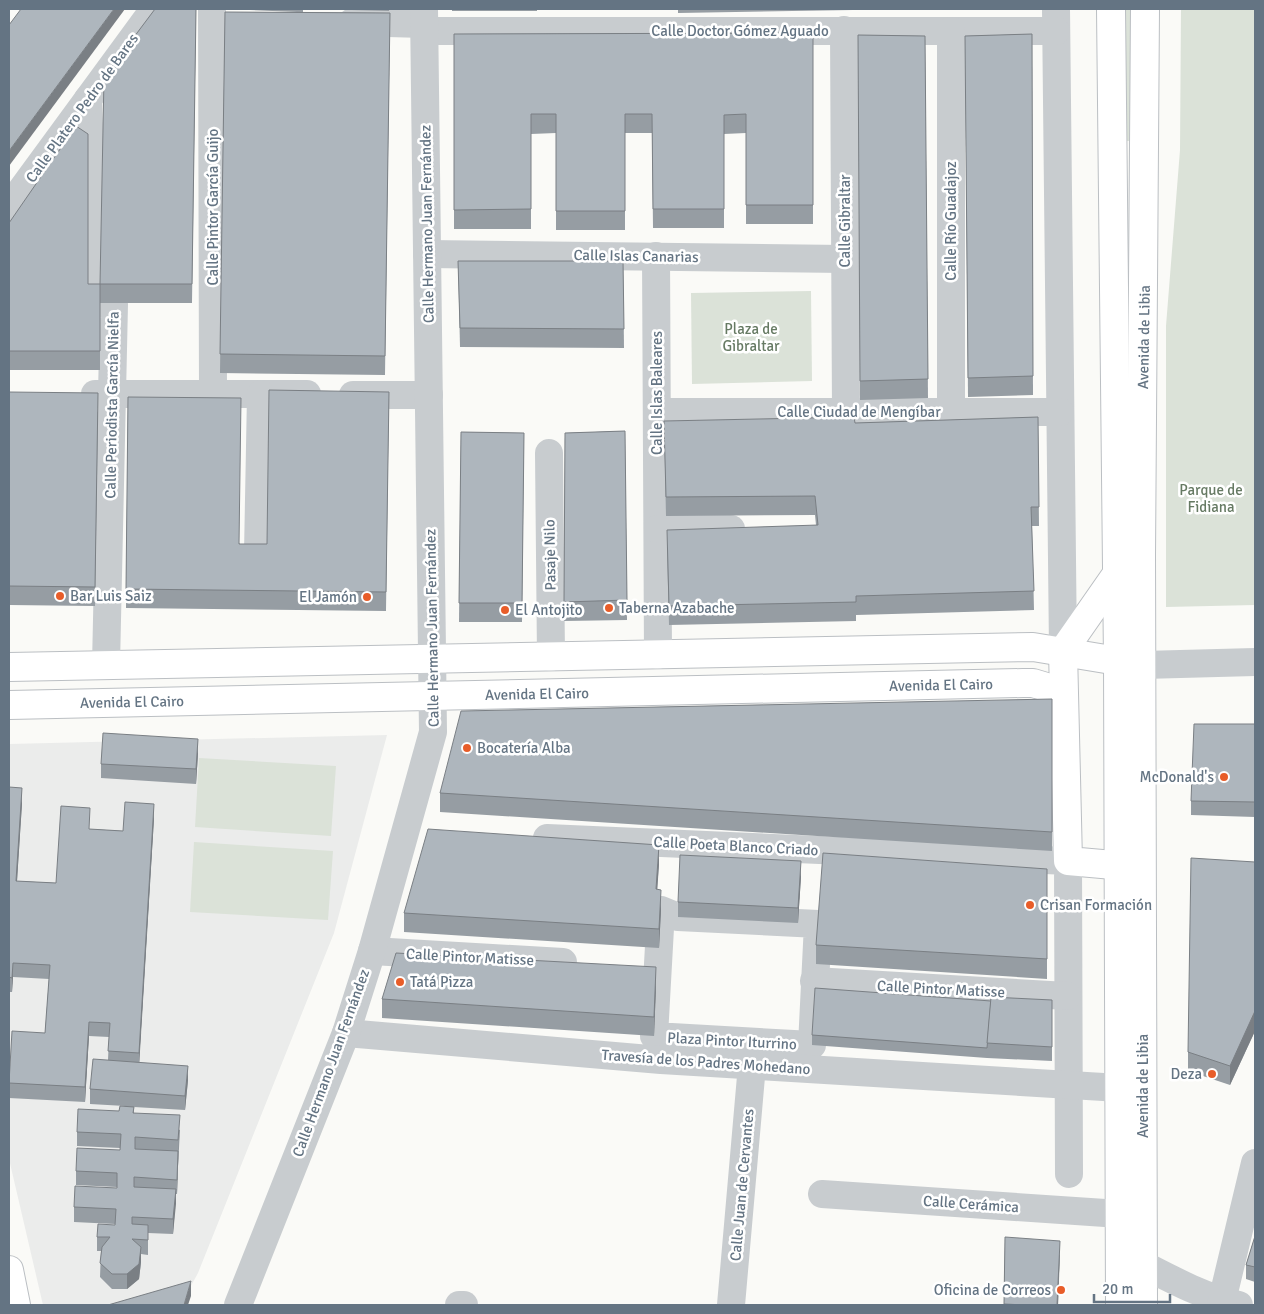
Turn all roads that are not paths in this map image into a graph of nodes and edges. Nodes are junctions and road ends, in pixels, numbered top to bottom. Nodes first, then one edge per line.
1 (1111, 9) edge
2 (1145, 9) edge
3 (191, 14) edge
4 (543, 20) edge
5 (662, 20) edge
6 (1056, 20) edge
7 (327, 21) edge
8 (424, 21) edge
9 (844, 30) junction
10 (951, 31) junction
11 (88, 99) junction
12 (9, 207) edge
13 (427, 254) junction
14 (656, 256) junction
15 (845, 258) junction
16 (213, 393) junction
17 (66, 394) edge
18 (113, 394) junction
19 (262, 394) junction
20 (429, 396) junction
21 (657, 412) junction
22 (846, 412) junction
23 (951, 412) junction
24 (1060, 412) junction
25 (549, 453) dead end
26 (658, 529) junction
27 (756, 529) edge
28 (258, 553) edge
29 (1116, 575) junction
30 (1062, 652) junction
31 (658, 655) junction
32 (551, 657) junction
33 (432, 659) junction
34 (1255, 662) edge
35 (1130, 663) junction
36 (106, 666) junction
37 (9, 667) edge
38 (1063, 692) junction
39 (433, 696) junction
40 (9, 705) edge
41 (405, 832) junction
42 (435, 833) edge
43 (524, 837) edge
44 (1068, 861) junction
45 (1130, 867) junction
46 (372, 951) junction
47 (589, 963) edge
48 (628, 966) edge
49 (658, 967) junction
50 (814, 981) junction
51 (1067, 996) junction
52 (346, 1033) junction
53 (752, 1065) junction
54 (1067, 1086) junction
55 (1120, 1088) junction
56 (1255, 1163) edge
57 (1069, 1174) dead end
58 (822, 1194) dead end
59 (1120, 1214) junction
60 (1131, 1258) junction
61 (9, 1270) edge
62 (1214, 1302) edge
63 (16, 1305) edge
64 (238, 1305) edge
65 (459, 1305) edge
66 (464, 1305) edge
67 (732, 1305) edge
68 (1120, 1305) edge
69 (1143, 1305) edge

1 - 29 main road, Avenida de Libia
2 - 35 main road, Avenida de Libia
3 - 11 street, Calle Platero Pedro de Bares
3 - 16 street, Calle Pintor García Guijo
4 - 5 street, Calle Doctor Gómez Aguado
4 - 8 street, Calle Doctor Gómez Aguado
5 - 9 street, Calle Doctor Gómez Aguado
6 - 10 street, Calle Doctor Gómez Aguado
6 - 24 street
7 - 8 street
8 - 13 street, Calle Hermano Juan Fernández
9 - 10 street, Calle Doctor Gómez Aguado
9 - 15 street, Calle Gibraltar
10 - 23 street, Calle Río Guadajoz
11 - 12 street, Calle Platero Pedro de Bares
11 - 18 street, Calle Periodista García Nielfa
13 - 14 street, Calle Islas Canarias
13 - 20 street, Calle Hermano Juan Fernández
14 - 15 street, Calle Islas Canarias
14 - 21 street, Calle Islas Baleares
15 - 22 street, Calle Gibraltar
16 - 18 street
16 - 19 street
17 - 18 street
18 - 36 street, Calle Periodista García Nielfa
19 - 20 street
19 - 28 street
20 - 33 street, Calle Hermano Juan Fernández
21 - 22 street, Calle Ciudad de Mengíbar
21 - 26 street, Calle Islas Baleares
22 - 23 street, Calle Ciudad de Mengíbar
23 - 24 street, Calle Ciudad de Mengíbar
24 - 30 street
25 - 32 street, Pasaje Nilo
26 - 27 street
26 - 31 street, Calle Islas Baleares
29 - 30 main road
29 - 35 main road, Avenida de Libia
30 - 31 main road
30 - 35 main road
30 - 38 main road
31 - 32 main road
32 - 33 main road
33 - 36 main road
33 - 39 street, Calle Hermano Juan Fernández
34 - 35 street
35 - 45 main road, Avenida de Libia
36 - 37 main road
38 - 39 main road, Avenida El Cairo
38 - 44 main road
39 - 40 main road, Avenida El Cairo
39 - 41 street, Calle Hermano Juan Fernández
41 - 42 street
41 - 46 street, Calle Hermano Juan Fernández
43 - 44 street, Calle Poeta Blanco Criado
44 - 45 main road
44 - 51 street
45 - 55 main road, Avenida de Libia
45 - 60 main road, Avenida de Libia
46 - 47 street, Calle Pintor Matisse
46 - 52 street, Calle Hermano Juan Fernández
48 - 49 street
49 - 50 street, Plaza Pintor Iturrino
49 - 50 street, Plaza Pintor Iturrino
50 - 51 street, Calle Pintor Matisse
51 - 54 street
52 - 53 street, Travesía de los Padres Mohedano
52 - 64 street, Calle Hermano Juan Fernández
53 - 54 street, Travesía de los Padres Mohedano
53 - 67 street, Calle Juan de Cervantes
54 - 55 street, Avenida de Libia
54 - 57 street
55 - 59 main road, Avenida de Libia
56 - 62 street
58 - 59 street, Calle Cerámica
59 - 60 main road, Avenida de Libia
60 - 62 street
60 - 68 main road, Avenida de Libia
60 - 69 main road, Avenida de Libia
61 - 63 main road
65 - 66 street

